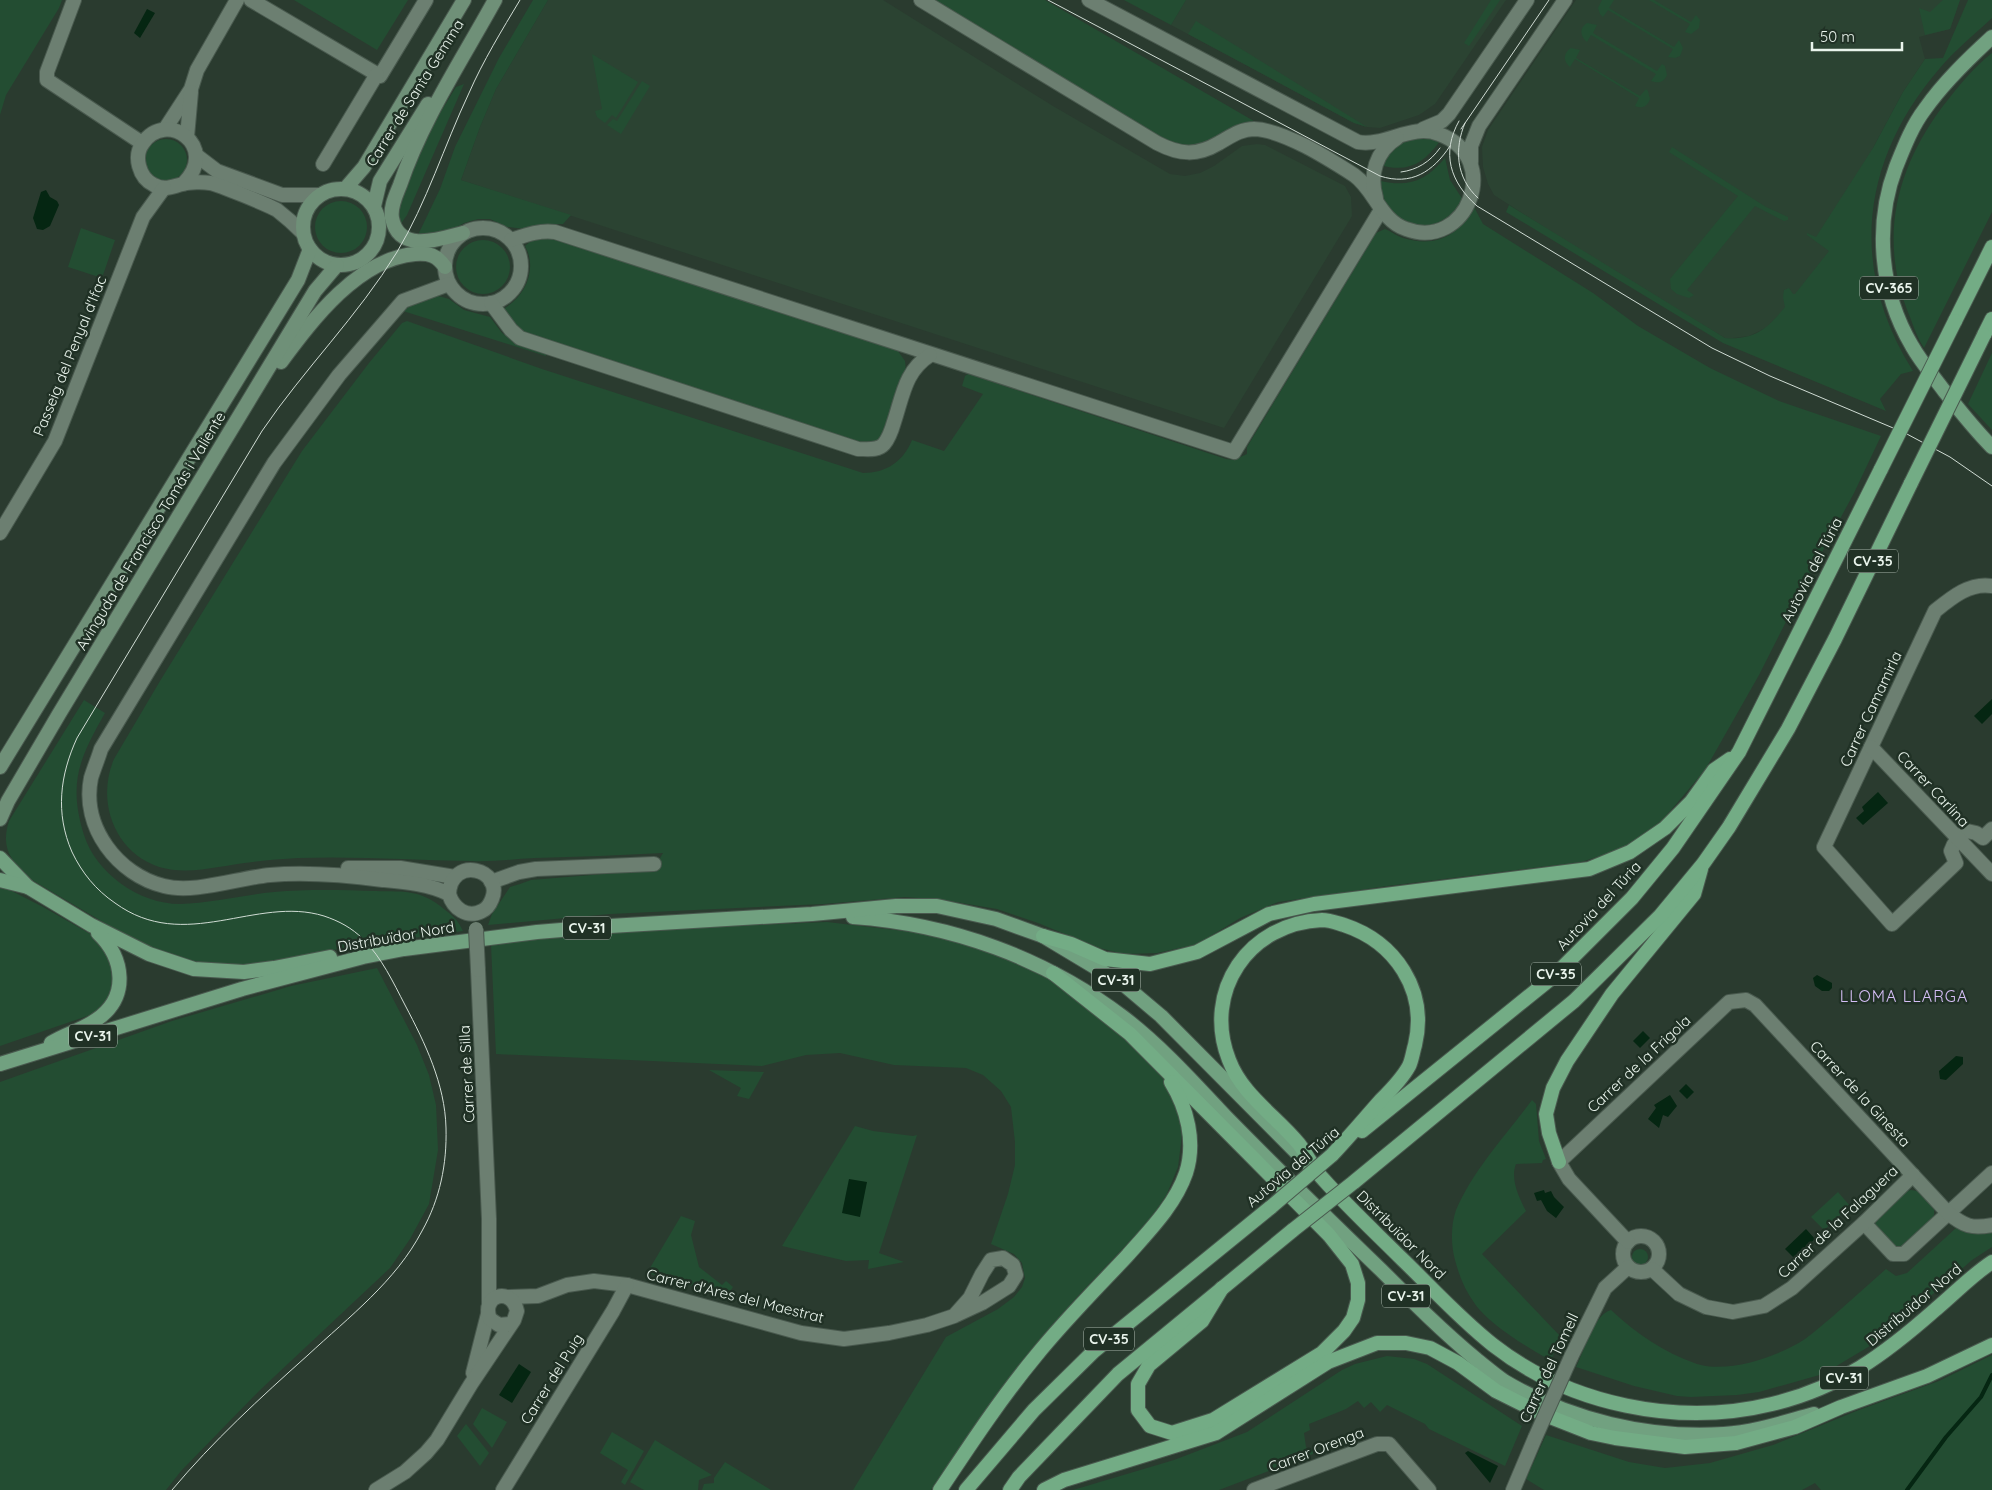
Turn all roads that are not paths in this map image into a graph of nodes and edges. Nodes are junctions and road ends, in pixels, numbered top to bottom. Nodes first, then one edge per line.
1 (74, 0) edge
2 (237, 0) edge
3 (251, 0) edge
4 (426, 0) edge
5 (464, 0) edge
6 (494, 0) edge
7 (921, 0) edge
8 (1089, 0) edge
9 (1527, 0) edge
10 (1565, 0) edge
11 (1992, 37) edge
12 (379, 75) junction
13 (191, 89) junction
14 (165, 129) junction
15 (1408, 134) junction
16 (187, 137) junction
17 (142, 143) junction
18 (196, 155) junction
19 (322, 164) dead end
20 (1471, 166) junction
21 (184, 183) junction
22 (164, 188) junction
23 (345, 189) junction
24 (320, 195) junction
25 (374, 206) junction
26 (1379, 206) junction
27 (303, 233) junction
28 (463, 233) junction
29 (511, 240) junction
30 (1992, 247) edge
31 (310, 250) junction
32 (337, 265) junction
33 (445, 267) junction
34 (450, 284) junction
35 (491, 303) junction
36 (1992, 319) edge
37 (900, 345) junction
38 (930, 355) junction
39 (910, 373) junction
40 (235, 423) junction
41 (1992, 447) edge
42 (0, 534) edge
43 (1992, 586) edge
44 (1871, 748) junction
45 (1739, 752) junction
46 (0, 767) edge
47 (0, 819) edge
48 (1992, 829) edge
49 (1958, 839) junction
50 (0, 858) edge
51 (654, 864) dead end
52 (1703, 864) junction
53 (300, 874) junction
54 (1992, 874) edge
55 (455, 877) junction
56 (0, 880) edge
57 (491, 882) junction
58 (28, 887) junction
59 (449, 894) junction
60 (486, 908) junction
61 (467, 914) junction
62 (812, 914) junction
63 (91, 925) junction
64 (476, 929) junction
65 (1043, 936) junction
66 (363, 957) junction
67 (1053, 973) junction
68 (1746, 1000) joint
69 (32, 1055) junction
70 (0, 1064) edge
71 (1164, 1068) junction
72 (0, 1074) edge
73 (1332, 1155) junction
74 (1559, 1162) junction
75 (1992, 1173) edge
76 (1913, 1175) junction
77 (1322, 1178) junction
78 (1948, 1213) junction
79 (489, 1219) junction
80 (1864, 1223) junction
81 (1992, 1225) edge
82 (1628, 1242) junction
83 (1992, 1262) edge
84 (1628, 1267) junction
85 (1652, 1269) junction
86 (627, 1285) junction
87 (1222, 1288) junction
88 (538, 1296) junction
89 (507, 1297) junction
90 (488, 1309) junction
91 (954, 1316) junction
92 (513, 1320) junction
93 (1992, 1345) edge
94 (471, 1384) junction
95 (1841, 1407) junction
96 (376, 1490) edge
97 (503, 1490) edge
98 (940, 1490) edge
99 (966, 1490) edge
100 (1010, 1490) edge
101 (1044, 1490) edge
102 (1254, 1490) edge
103 (1429, 1490) edge
104 (1513, 1490) edge

1 - 17 street
2 - 13 street
3 - 12 street
4 - 12 street
5 - 23 main road, Carrer de Santa Gemma
6 - 25 main road, Carrer de Santa Gemma
6 - 28 main road
7 - 26 street
8 - 15 street
9 - 15 street
10 - 20 street
11 - 41 main road, CV-365
12 - 19 street
13 - 14 street
13 - 16 street
14 - 16 street
14 - 17 street
15 - 20 street
15 - 26 street
16 - 18 street
17 - 22 street
18 - 21 street
18 - 24 street
20 - 26 street
21 - 22 street
21 - 27 street
22 - 42 street, Passeig del Penyal d'Ifac
23 - 24 main road
23 - 25 main road
24 - 27 main road
25 - 32 main road
26 - 38 street
27 - 31 main road
28 - 29 street
28 - 33 street
29 - 35 street
29 - 37 street
30 - 45 highway, Autovia del Túria / CV-35, bridge
31 - 32 main road
31 - 46 main road, Avinguda de Francisco Tomás i Valiente
32 - 40 main road, Avinguda de Francisco Tomás i Valiente
33 - 34 street
33 - 40 main road
34 - 35 street
34 - 53 street
35 - 39 street
36 - 52 highway, CV-35, bridge
37 - 38 street
37 - 39 street
38 - 39 street
40 - 47 main road, Avinguda de Francisco Tomás i Valiente
43 - 44 street, Carrer Camamirla
44 - 49 street, Carrer Carlina
44 - 49 street, Carrer Camamirla
45 - 65 highway
45 - 73 highway, Autovia del Túria / CV-35
48 - 49 street
49 - 54 street, Carrer Carlina
50 - 58 main road
51 - 57 street
52 - 74 highway
52 - 87 highway, CV-35, bridge
53 - 55 street
53 - 59 street
55 - 57 street
55 - 59 street
56 - 58 main road
57 - 60 street
58 - 63 main road
59 - 61 street
60 - 61 street
60 - 64 street, Carrer de Silla
61 - 64 street, Carrer de Silla
62 - 65 main road, Distribuïdor Nord / CV-31
62 - 66 main road, Distribuïdor Nord / CV-31
62 - 67 main road, Distribuïdor Nord / CV-31
63 - 66 main road
63 - 69 main road
64 - 79 street, Carrer de Silla, bridge
65 - 77 main road, Distribuïdor Nord / CV-31
66 - 69 main road, Distribuïdor Nord / CV-31
67 - 71 highway
67 - 95 main road, Distribuïdor Nord / CV-31
68 - 74 street, Carrer de la Frigola
68 - 76 street, Carrer de la Ginesta
69 - 70 main road, Distribuïdor Nord / CV-31
69 - 72 main road
71 - 87 highway
71 - 98 highway
73 - 77 highway
73 - 99 highway, Autovia del Túria / CV-35, bridge
74 - 82 street
75 - 78 street
76 - 78 street, Carrer de la Ginesta
76 - 80 street, Carrer de la Falaguera
77 - 83 highway, Distribuïdor Nord / CV-31
78 - 80 street
78 - 81 street, Carrer de la Ginesta
79 - 89 street, Carrer de Silla
79 - 90 street, Carrer de Silla
80 - 85 street, Carrer de la Falaguera
82 - 84 street
82 - 85 street
84 - 85 street
84 - 104 street, Carrer del Tomell, bridge
86 - 88 street, Carrer d'Ares del Maestrat
86 - 91 street, Carrer d'Ares del Maestrat
86 - 97 street, Carrer del Puig
87 - 100 highway, CV-35
88 - 89 street, Carrer d'Ares del Maestrat
88 - 92 street, Carrer d'Ares del Maestrat
89 - 90 street
89 - 92 street
90 - 92 street
90 - 94 street, Carrer de Silla
91 - 91 street, Carrer d'Ares del Maestrat
92 - 94 street, Carrer de Silla
93 - 95 highway, Distribuïdor Nord / CV-31
94 - 96 street, Carrer de Silla
95 - 101 highway
102 - 103 street, Carrer Orenga

